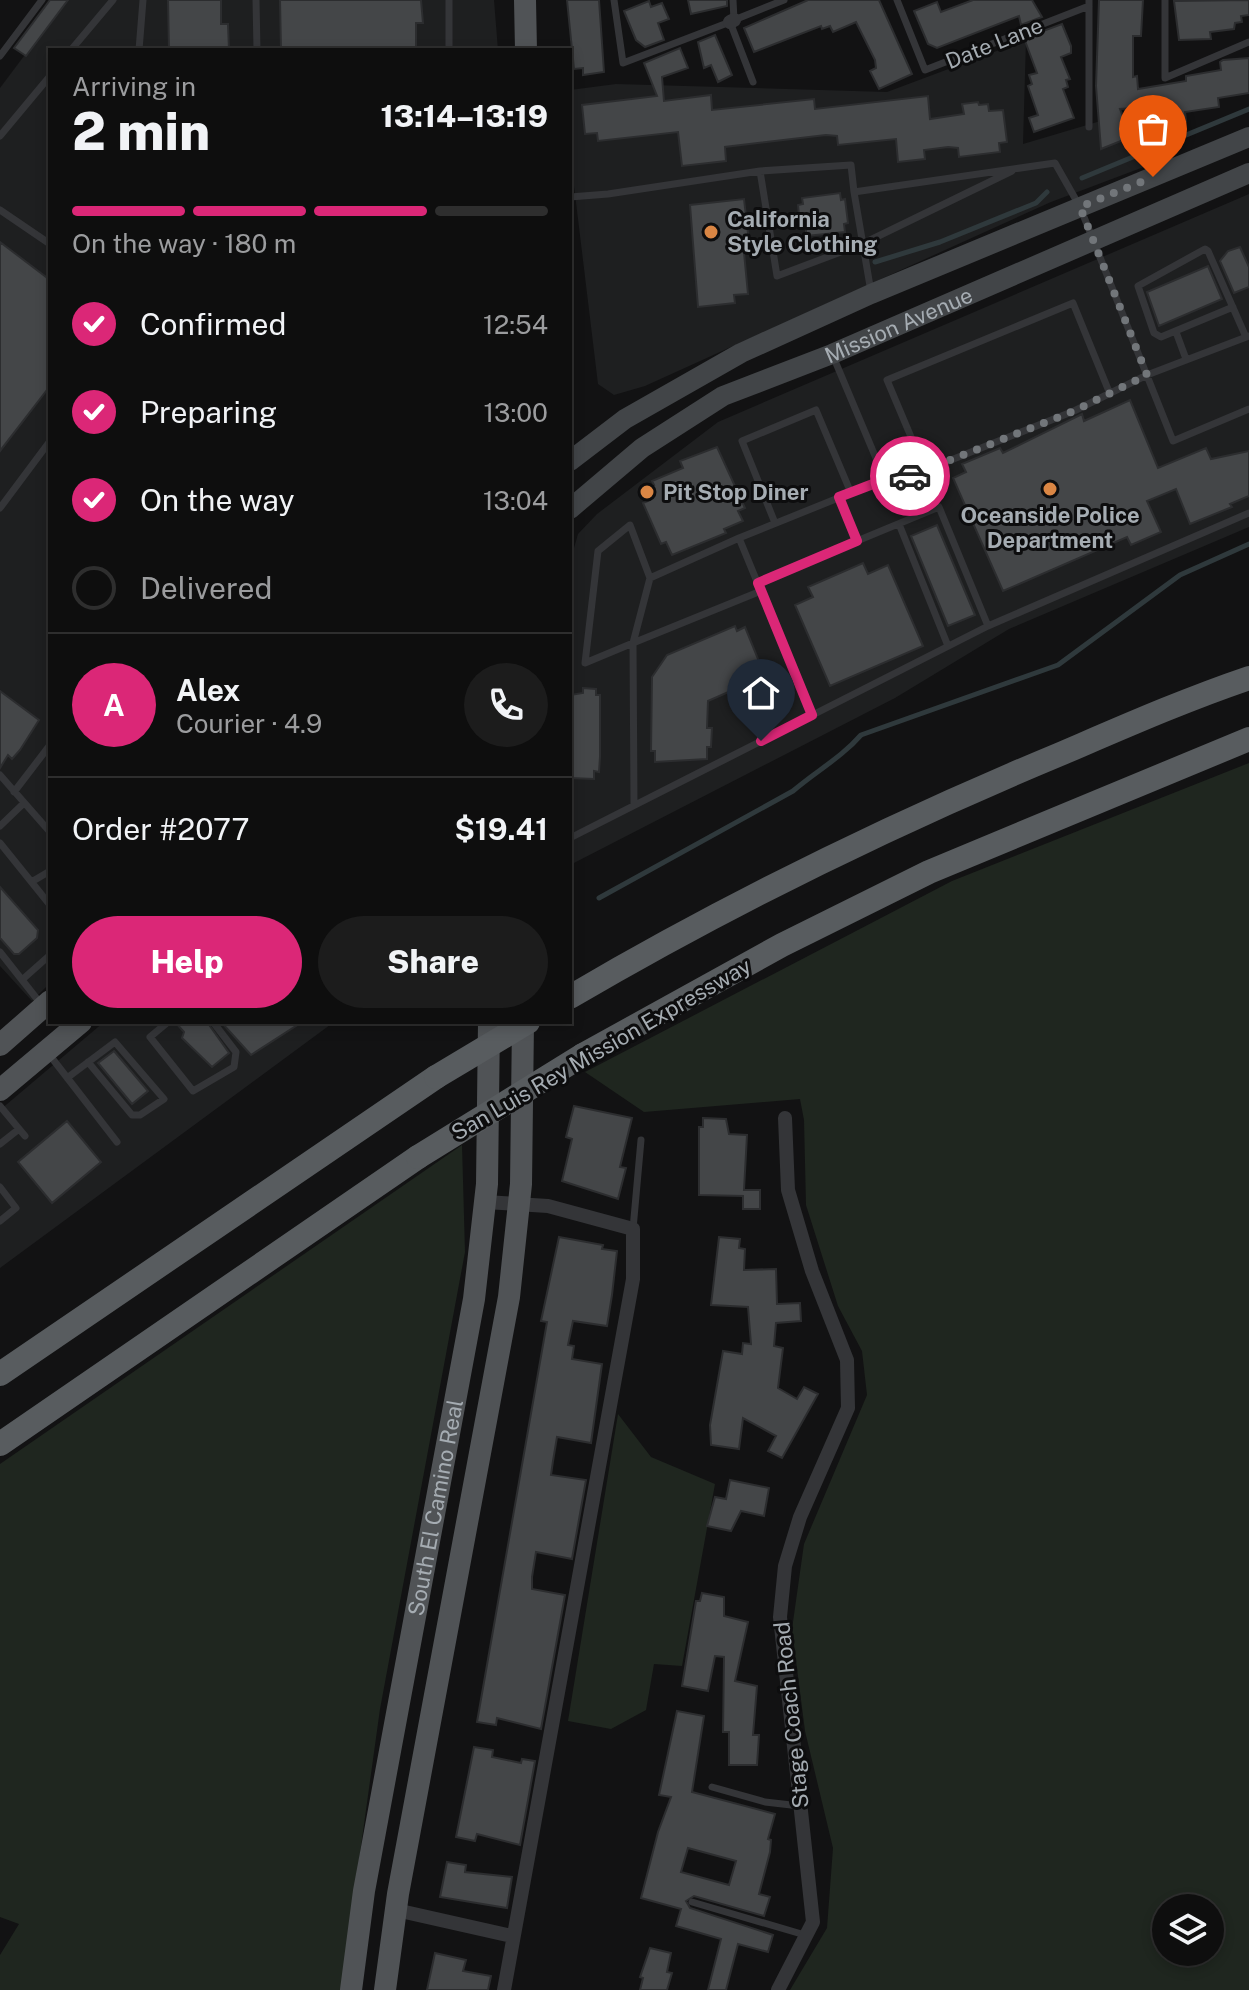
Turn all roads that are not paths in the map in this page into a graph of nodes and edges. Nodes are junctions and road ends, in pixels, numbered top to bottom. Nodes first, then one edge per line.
1 (42, 0) edge
2 (113, 0) edge
3 (143, 0) edge
4 (256, 0) edge
5 (449, 0) edge
6 (525, 0) edge
7 (614, 0) edge
8 (733, 0) edge
9 (784, 0) edge
10 (897, 0) edge
11 (1165, 0) edge
12 (1089, 3) edge
13 (732, 21) junction
14 (1249, 42) edge
15 (527, 47) edge
16 (73, 48) edge
17 (139, 48) edge
18 (257, 48) edge
19 (449, 48) edge
20 (0, 56) edge
21 (48, 78) edge
22 (753, 82) dead end
23 (1089, 127) dead end
24 (0, 136) edge
25 (1249, 137) edge
26 (1019, 168) junction
27 (760, 171) junction
28 (1249, 173) edge
29 (854, 192) junction
30 (572, 197) edge
31 (1080, 207) junction
32 (0, 210) edge
33 (1094, 241) junction
34 (48, 243) edge
35 (862, 244) junction
36 (871, 294) junction
37 (1233, 307) junction
38 (1176, 332) junction
39 (1248, 336) edge
40 (832, 354) junction
41 (1186, 359) junction
42 (1147, 375) junction
43 (1110, 394) junction
44 (1249, 409) edge
45 (48, 444) edge
46 (572, 459) edge
47 (925, 470) junction
48 (886, 482) junction
49 (851, 493) junction
50 (839, 497) junction
51 (572, 507) edge
52 (0, 508) edge
53 (1249, 513) edge
54 (775, 523) junction
55 (899, 524) junction
56 (739, 538) junction
57 (857, 541) junction
58 (650, 578) junction
59 (759, 587) junction
60 (988, 626) junction
61 (633, 643) junction
62 (948, 646) junction
63 (1249, 678) edge
64 (812, 715) junction
65 (1249, 739) edge
66 (48, 748) edge
67 (0, 775) edge
68 (14, 792) junction
69 (24, 803) junction
70 (634, 805) junction
71 (0, 826) edge
72 (48, 830) edge
73 (572, 837) edge
74 (0, 843) edge
75 (48, 872) edge
76 (33, 881) junction
77 (48, 902) edge
78 (0, 952) edge
79 (48, 957) edge
80 (23, 979) junction
81 (576, 994) edge
82 (47, 1004) edge
83 (77, 1024) edge
84 (166, 1024) edge
85 (215, 1024) edge
86 (489, 1024) edge
87 (523, 1024) edge
88 (526, 1024) edge
89 (0, 1045) edge
90 (47, 1052) junction
91 (88, 1062) junction
92 (67, 1078) junction
93 (0, 1090) edge
94 (0, 1106) edge
95 (785, 1118) dead end
96 (19, 1129) junction
97 (25, 1136) dead end
98 (641, 1140) dead end
99 (117, 1142) dead end
100 (0, 1144) edge
101 (0, 1187) edge
102 (485, 1202) junction
103 (519, 1203) junction
104 (0, 1221) edge
105 (633, 1229) junction
106 (0, 1374) edge
107 (0, 1444) edge
108 (712, 1787) dead end
109 (800, 1806) junction
110 (692, 1902) dead end
111 (396, 1910) junction
112 (808, 1935) junction
113 (512, 1936) junction
114 (351, 1990) edge
115 (385, 1990) edge
116 (504, 1990) edge
117 (778, 1990) edge

1 - 20 lane
2 - 16 lane
3 - 17 lane
4 - 18 lane
5 - 19 lane
6 - 15 main road
7 - 13 lane
8 - 13 lane
9 - 13 lane
10 - 12 lane, Date Lane
11 - 14 lane
12 - 23 lane
13 - 22 lane
21 - 24 lane
25 - 31 main road, Mission Avenue
26 - 29 lane
26 - 31 lane
26 - 35 lane
27 - 29 lane
27 - 30 lane
27 - 35 lane
28 - 33 main road, Mission Avenue
29 - 35 lane
31 - 33 lane
31 - 36 main road, Mission Avenue
32 - 34 lane
33 - 40 main road, Mission Avenue
33 - 42 lane
35 - 36 lane
36 - 46 main road, Mission Avenue
37 - 38 lane
37 - 38 lane
37 - 39 lane
38 - 41 lane
39 - 41 lane
40 - 48 lane
40 - 51 main road, Mission Avenue
41 - 42 lane
42 - 43 lane
42 - 44 lane
43 - 47 lane
43 - 47 lane
45 - 52 lane
47 - 48 lane
48 - 49 lane
49 - 50 lane
49 - 54 lane
50 - 54 lane
50 - 57 lane
53 - 60 lane
54 - 56 lane
55 - 57 lane
55 - 60 lane
55 - 62 lane
56 - 58 lane
56 - 59 lane
57 - 59 lane
58 - 61 lane
58 - 61 lane
59 - 61 lane
59 - 64 lane
60 - 62 lane
61 - 70 lane
62 - 64 lane
63 - 81 highway
64 - 70 lane
65 - 107 highway, San Luis Rey Mission Expressway, bridge
66 - 68 lane
67 - 68 lane
68 - 69 lane
69 - 71 lane
69 - 72 lane
70 - 73 lane
74 - 76 lane
75 - 76 lane
76 - 77 lane
78 - 80 lane
79 - 80 lane
80 - 82 lane
82 - 89 main road
83 - 90 main road
84 - 85 lane
86 - 102 main road, South El Camino Real
87 - 106 highway, bridge
88 - 103 main road, South El Camino Real
90 - 92 lane
90 - 93 main road
91 - 91 lane
91 - 92 lane
92 - 99 lane
94 - 96 lane
95 - 109 street, Stage Coach Road
96 - 97 lane
96 - 100 lane
98 - 105 lane
101 - 104 lane
102 - 103 street
102 - 114 main road, South El Camino Real
103 - 105 street
103 - 111 main road, South El Camino Real
105 - 113 street
108 - 109 lane
109 - 112 street, Stage Coach Road
110 - 112 lane
111 - 113 street
111 - 115 main road, South El Camino Real
112 - 117 street, Stage Coach Road
113 - 116 street

